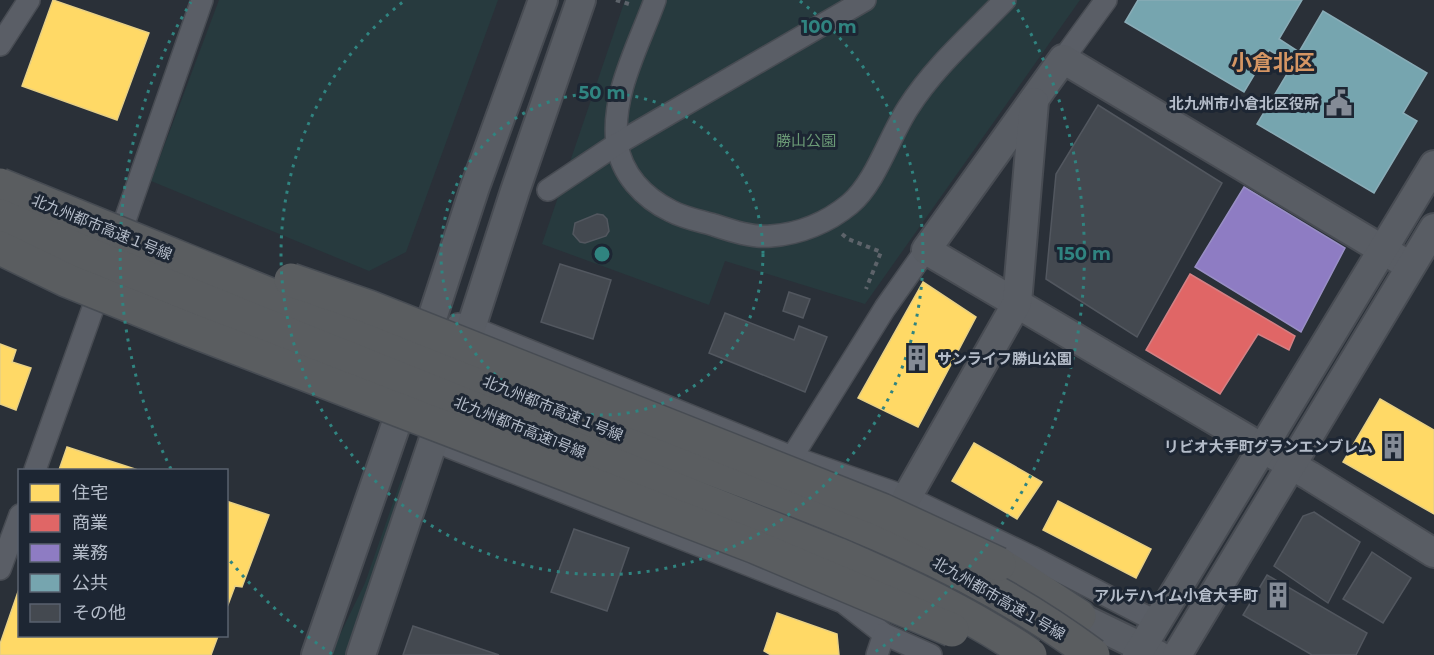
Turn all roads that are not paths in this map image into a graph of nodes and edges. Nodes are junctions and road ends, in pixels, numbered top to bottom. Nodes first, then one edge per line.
1 (29, 0) edge
2 (202, 0) edge
3 (543, 0) edge
4 (581, 0) edge
5 (656, 0) edge
6 (865, 0) edge
7 (1005, 0) edge
8 (1106, 0) edge
9 (0, 45) edge
10 (1064, 59) junction
11 (1034, 102) junction
12 (617, 144) junction
13 (1434, 165) edge
14 (0, 171) edge
15 (0, 185) edge
16 (548, 190) dead end
17 (0, 216) edge
18 (125, 221) junction
19 (1434, 228) edge
20 (0, 236) edge
21 (0, 248) edge
22 (926, 250) junction
23 (1384, 250) junction
24 (1410, 267) junction
25 (102, 281) junction
26 (1017, 303) junction
27 (429, 330) junction
28 (467, 340) junction
29 (405, 398) junction
30 (443, 412) junction
31 (434, 441) junction
32 (1264, 448) junction
33 (792, 457) junction
34 (1290, 464) junction
35 (36, 469) edge
36 (907, 497) junction
37 (18, 520) edge
38 (1434, 553) edge
39 (0, 569) edge
40 (1079, 616) junction
41 (884, 634) junction
42 (1149, 645) edge
43 (316, 655) edge
44 (361, 655) edge
45 (877, 655) edge
46 (931, 655) edge
47 (1033, 655) edge
48 (1043, 655) edge
49 (1093, 655) edge
50 (1177, 655) edge

1 - 9 street
2 - 18 street
3 - 27 street
4 - 28 street
5 - 12 street
6 - 12 street
7 - 12 street
8 - 10 street
10 - 11 street
10 - 23 street
11 - 22 street
11 - 26 street
12 - 16 street
13 - 23 street
14 - 18 street
15 - 40 highway, bridge
15 - 49 highway, 北九州都市高速１号線, bridge
17 - 47 highway, 北九州都市高速1号線, bridge
18 - 25 street
18 - 27 street
19 - 24 street
20 - 25 street
21 - 47 highway, bridge
22 - 26 street
22 - 33 street
23 - 24 street
23 - 32 street
24 - 34 street
25 - 29 street
25 - 35 street
26 - 32 street
26 - 36 street
27 - 28 street
27 - 29 street
28 - 30 street
28 - 33 street
28 - 40 street
29 - 30 street
29 - 43 street
30 - 31 street
30 - 48 street
31 - 41 street
31 - 44 street
32 - 34 street
32 - 42 street
33 - 36 street
34 - 38 street
34 - 50 street
36 - 42 street
37 - 39 street
40 - 42 street
41 - 45 street
41 - 46 street

